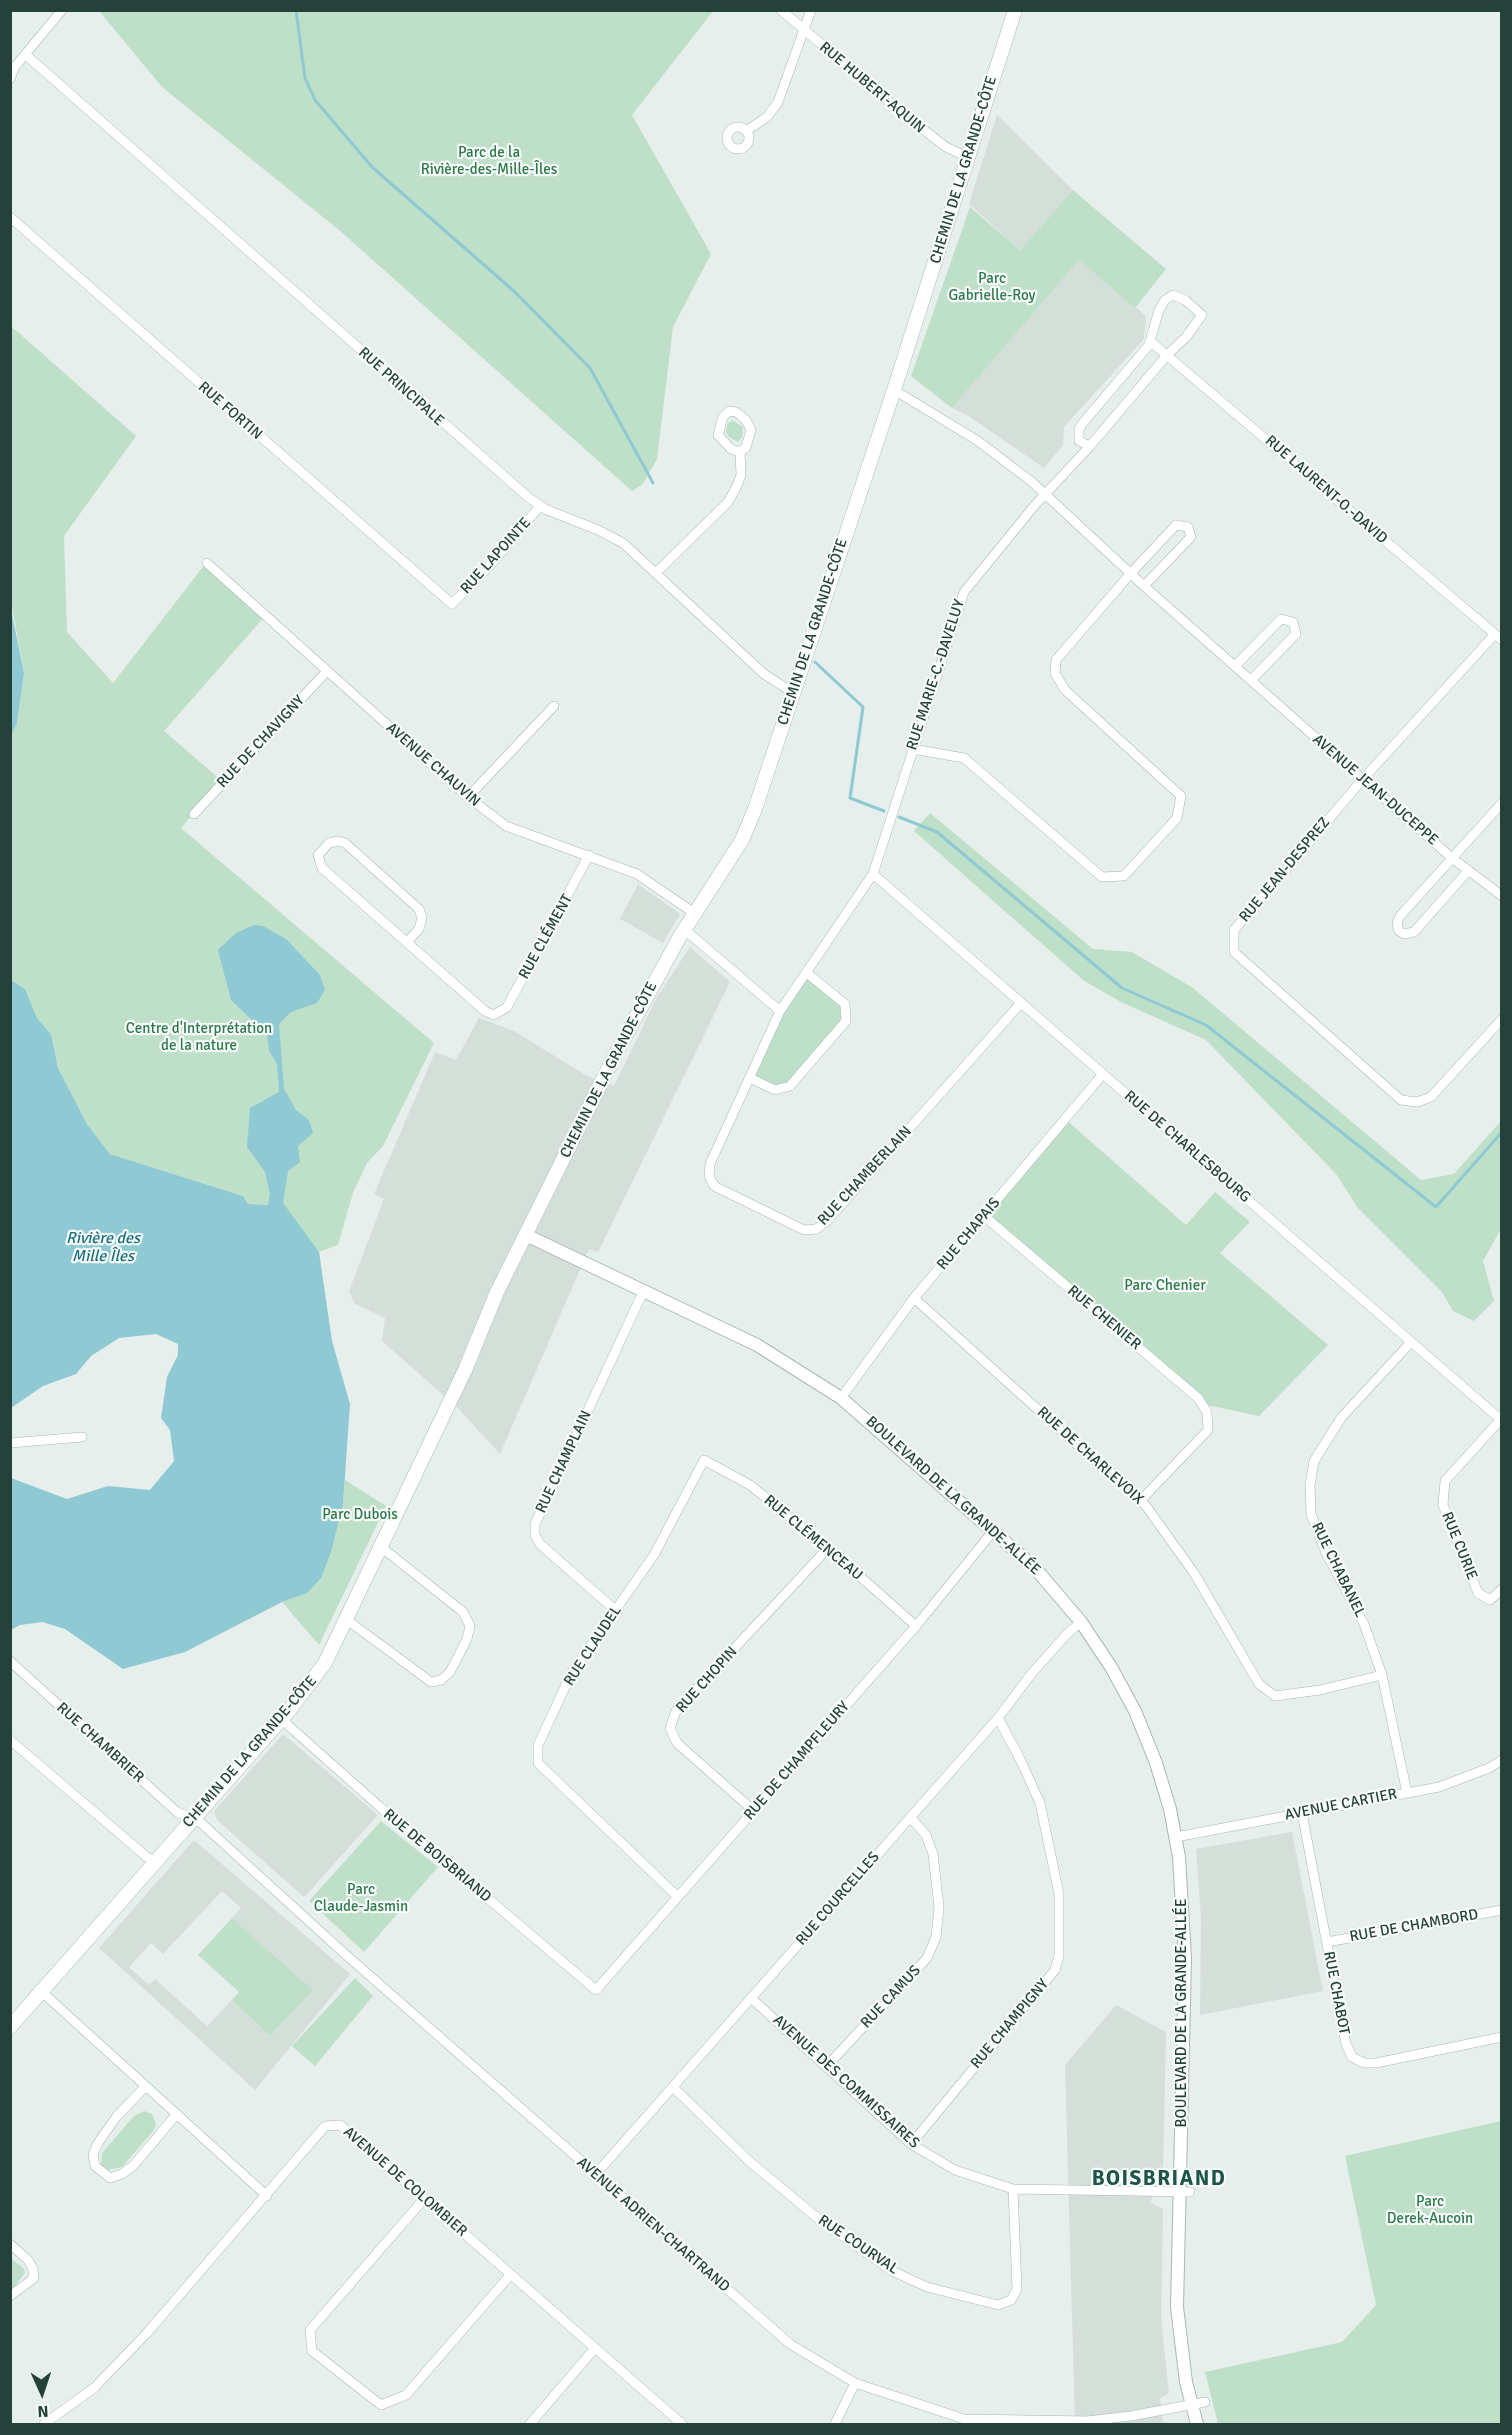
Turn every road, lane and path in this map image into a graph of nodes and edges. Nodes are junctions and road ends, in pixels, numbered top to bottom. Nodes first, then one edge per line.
1 (62, 10) edge
2 (781, 10) edge
3 (811, 10) edge
4 (1015, 10) edge
5 (804, 30) junction
6 (26, 55) junction
7 (12, 66) edge
8 (10, 79) edge
9 (746, 131) dead end
10 (969, 158) junction
11 (10, 217) edge
12 (1150, 341) junction
13 (1168, 354) junction
14 (894, 390) junction
15 (1090, 446) junction
16 (740, 452) junction
17 (1046, 494) junction
18 (540, 506) junction
19 (207, 562) dead end
20 (656, 573) junction
21 (1131, 573) junction
22 (1144, 586) junction
23 (452, 604) joint
24 (1498, 637) edge
25 (1235, 666) junction
26 (327, 671) junction
27 (1251, 680) junction
28 (792, 692) junction
29 (554, 706) dead end
30 (912, 749) junction
31 (1363, 779) junction
32 (468, 797) junction
33 (1502, 802) edge
34 (194, 813) dead end
35 (589, 855) junction
36 (1452, 858) junction
37 (1468, 872) junction
38 (873, 874) junction
39 (1502, 896) edge
40 (694, 913) junction
41 (684, 929) junction
42 (407, 942) junction
43 (807, 973) junction
44 (1021, 1003) junction
45 (780, 1011) junction
46 (1502, 1018) edge
47 (1103, 1074) junction
48 (750, 1078) junction
49 (984, 1216) junction
50 (526, 1235) junction
51 (644, 1290) junction
52 (914, 1298) junction
53 (1411, 1342) junction
54 (841, 1398) junction
55 (1501, 1419) edge
56 (82, 1437) dead end
57 (10, 1443) edge
58 (704, 1460) joint
59 (1141, 1500) junction
60 (994, 1530) junction
61 (381, 1547) junction
62 (828, 1548) junction
63 (1502, 1589) edge
64 (615, 1610) junction
65 (347, 1620) junction
66 (1082, 1622) junction
67 (916, 1626) junction
68 (10, 1661) edge
69 (1382, 1675) junction
70 (998, 1718) junction
71 (281, 1719) junction
72 (10, 1740) edge
73 (1502, 1760) edge
74 (1407, 1793) junction
75 (753, 1811) junction
76 (1302, 1813) junction
77 (910, 1817) junction
78 (192, 1819) junction
79 (1176, 1837) junction
80 (154, 1863) junction
81 (678, 1897) junction
82 (1502, 1910) edge
83 (1327, 1942) junction
84 (596, 1990) joint
85 (42, 1992) junction
86 (751, 1998) junction
87 (10, 2027) edge
88 (1502, 2037) edge
89 (827, 2066) junction
90 (673, 2086) junction
91 (145, 2087) junction
92 (176, 2115) junction
93 (911, 2144) junction
94 (595, 2175) junction
95 (1013, 2189) junction
96 (1185, 2191) junction
97 (267, 2196) junction
98 (424, 2199) junction
99 (10, 2244) edge
100 (510, 2274) junction
101 (10, 2296) edge
102 (595, 2348) junction
103 (855, 2383) junction
104 (1205, 2402) dead end
105 (1191, 2405) junction
106 (59, 2421) edge
107 (964, 2422) edge
108 (44, 2424) edge
109 (530, 2424) edge
110 (682, 2424) edge
111 (835, 2424) edge
112 (1197, 2424) edge

1 - 6 street
2 - 5 street, RUE HUBERT-AQUIN
3 - 5 street
4 - 10 main road, CHEMIN DE LA GRANDE-CÔTE
5 - 9 street
5 - 10 street, RUE HUBERT-AQUIN
6 - 7 street
6 - 18 street, RUE PRINCIPALE
7 - 8 street
10 - 14 main road, CHEMIN DE LA GRANDE-CÔTE
11 - 23 street, RUE FORTIN
12 - 13 street, RUE LAURENT-O.-DAVID
12 - 13 street, RUE MARIE-C.-DAVELUY
12 - 15 street, RUE MARIE-C.-DAVELUY
13 - 15 street, RUE MARIE-C.-DAVELUY
13 - 24 street, RUE LAURENT-O.-DAVID
14 - 17 street, AVENUE JEAN-DUCEPPE
14 - 28 main road, CHEMIN DE LA GRANDE-CÔTE
15 - 17 street, RUE MARIE-C.-DAVELUY
16 - 16 street
16 - 20 street
17 - 21 street, AVENUE JEAN-DUCEPPE
17 - 30 street, RUE MARIE-C.-DAVELUY
18 - 20 street, RUE PRINCIPALE
18 - 23 street, RUE LAPOINTE
19 - 26 street, AVENUE CHAUVIN
20 - 28 street, RUE PRINCIPALE
21 - 22 street, AVENUE JEAN-DUCEPPE
21 - 22 street
21 - 30 street
22 - 25 street, AVENUE JEAN-DUCEPPE
24 - 31 street, RUE JEAN-DESPREZ
25 - 27 street, AVENUE JEAN-DUCEPPE
25 - 27 street
26 - 32 street, AVENUE CHAUVIN
26 - 34 street, RUE DE CHAVIGNY
27 - 31 street, AVENUE JEAN-DUCEPPE
28 - 40 main road, CHEMIN DE LA GRANDE-CÔTE
29 - 32 street
30 - 38 street, RUE MARIE-C.-DAVELUY
31 - 36 street, AVENUE JEAN-DUCEPPE
31 - 46 street, RUE JEAN-DESPREZ
32 - 35 street, AVENUE CHAUVIN
33 - 36 street
35 - 40 street, AVENUE CHAUVIN
35 - 42 street, RUE CLÉMENT
36 - 37 street, AVENUE JEAN-DUCEPPE
36 - 37 street
37 - 39 street, AVENUE JEAN-DUCEPPE
38 - 43 street, RUE CHAMBERLAIN
38 - 44 street, RUE DE CHARLESBOURG
40 - 41 main road, CHEMIN DE LA GRANDE-CÔTE
41 - 45 street
41 - 50 main road, CHEMIN DE LA GRANDE-CÔTE
42 - 42 street
43 - 45 street, RUE CHAMBERLAIN
43 - 48 street
44 - 47 street, RUE DE CHARLESBOURG
44 - 48 street, RUE CHAMBERLAIN
45 - 48 street, RUE CHAMBERLAIN
47 - 49 street, RUE CHAPAIS
47 - 53 street, RUE DE CHARLESBOURG
49 - 52 street, RUE CHAPAIS
49 - 59 street, RUE CHENIER
50 - 51 street, BOULEVARD DE LA GRANDE-ALLÉE
50 - 61 main road, CHEMIN DE LA GRANDE-CÔTE
51 - 54 street, BOULEVARD DE LA GRANDE-ALLÉE
51 - 64 street, RUE CHAMPLAIN
52 - 54 street, RUE CHAPAIS
52 - 59 street, RUE DE CHARLEVOIX
53 - 55 street, RUE DE CHARLESBOURG
53 - 69 street, RUE CHABANEL
54 - 60 street, BOULEVARD DE LA GRANDE-ALLÉE
55 - 63 street, RUE CURIE
56 - 57 street
58 - 62 street, RUE CLÉMENCEAU
58 - 64 street, RUE CLAUDEL
59 - 69 street, RUE DE CHARLEVOIX
60 - 66 street, BOULEVARD DE LA GRANDE-ALLÉE
60 - 67 street, RUE DE CHAMPFLEURY
61 - 65 main road, CHEMIN DE LA GRANDE-CÔTE
61 - 65 street
62 - 67 street, RUE CLÉMENCEAU
62 - 75 street, RUE CHOPIN
64 - 81 street, RUE CLAUDEL
65 - 71 main road, CHEMIN DE LA GRANDE-CÔTE
66 - 70 street, RUE COURCELLES
66 - 79 street, BOULEVARD DE LA GRANDE-ALLÉE
67 - 75 street, RUE DE CHAMPFLEURY
68 - 78 street, RUE CHAMBRIER
69 - 74 street, RUE CHABANEL
70 - 77 street, RUE COURCELLES
70 - 93 street, RUE CHAMPIGNY
71 - 78 main road, CHEMIN DE LA GRANDE-CÔTE
71 - 84 street, RUE DE BOISBRIAND
72 - 80 street
73 - 74 street, AVENUE CARTIER
74 - 76 street, AVENUE CARTIER
75 - 81 street, RUE DE CHAMPFLEURY
76 - 79 street, AVENUE CARTIER
76 - 83 street, RUE CHABOT
77 - 86 street, RUE COURCELLES
77 - 89 street, RUE CAMUS
78 - 80 main road, CHEMIN DE LA GRANDE-CÔTE
78 - 94 street, AVENUE ADRIEN-CHARTRAND
79 - 96 street, BOULEVARD DE LA GRANDE-ALLÉE
80 - 85 main road, CHEMIN DE LA GRANDE-CÔTE
81 - 84 street, RUE DE CHAMPFLEURY
82 - 83 street, RUE DE CHAMBORD
83 - 88 street, RUE CHABOT
85 - 87 main road, CHEMIN DE LA GRANDE-CÔTE
85 - 91 street
86 - 89 street, AVENUE DES COMMISSAIRES
86 - 90 street, RUE COURCELLES
89 - 93 street, AVENUE DES COMMISSAIRES
90 - 94 street, RUE COURCELLES
90 - 95 street, RUE COURVAL
91 - 92 street
91 - 92 street
92 - 97 street
93 - 95 street, AVENUE DES COMMISSAIRES
94 - 103 street, AVENUE ADRIEN-CHARTRAND
95 - 96 street, AVENUE DES COMMISSAIRES
96 - 105 street, BOULEVARD DE LA GRANDE-ALLÉE
97 - 98 street, AVENUE DE COLOMBIER
97 - 106 street, AVENUE DE COLOMBIER
98 - 100 street, AVENUE DE COLOMBIER
98 - 100 street
99 - 101 street
100 - 102 street, AVENUE DE COLOMBIER
102 - 109 street
102 - 110 street, AVENUE DE COLOMBIER
103 - 107 street, AVENUE ADRIEN-CHARTRAND
103 - 111 street
104 - 105 street, AVENUE ADRIEN-CHARTRAND
105 - 107 street, AVENUE ADRIEN-CHARTRAND
105 - 112 street, BOULEVARD DE LA GRANDE-ALLÉE
106 - 108 street, AVENUE DE COLOMBIER

